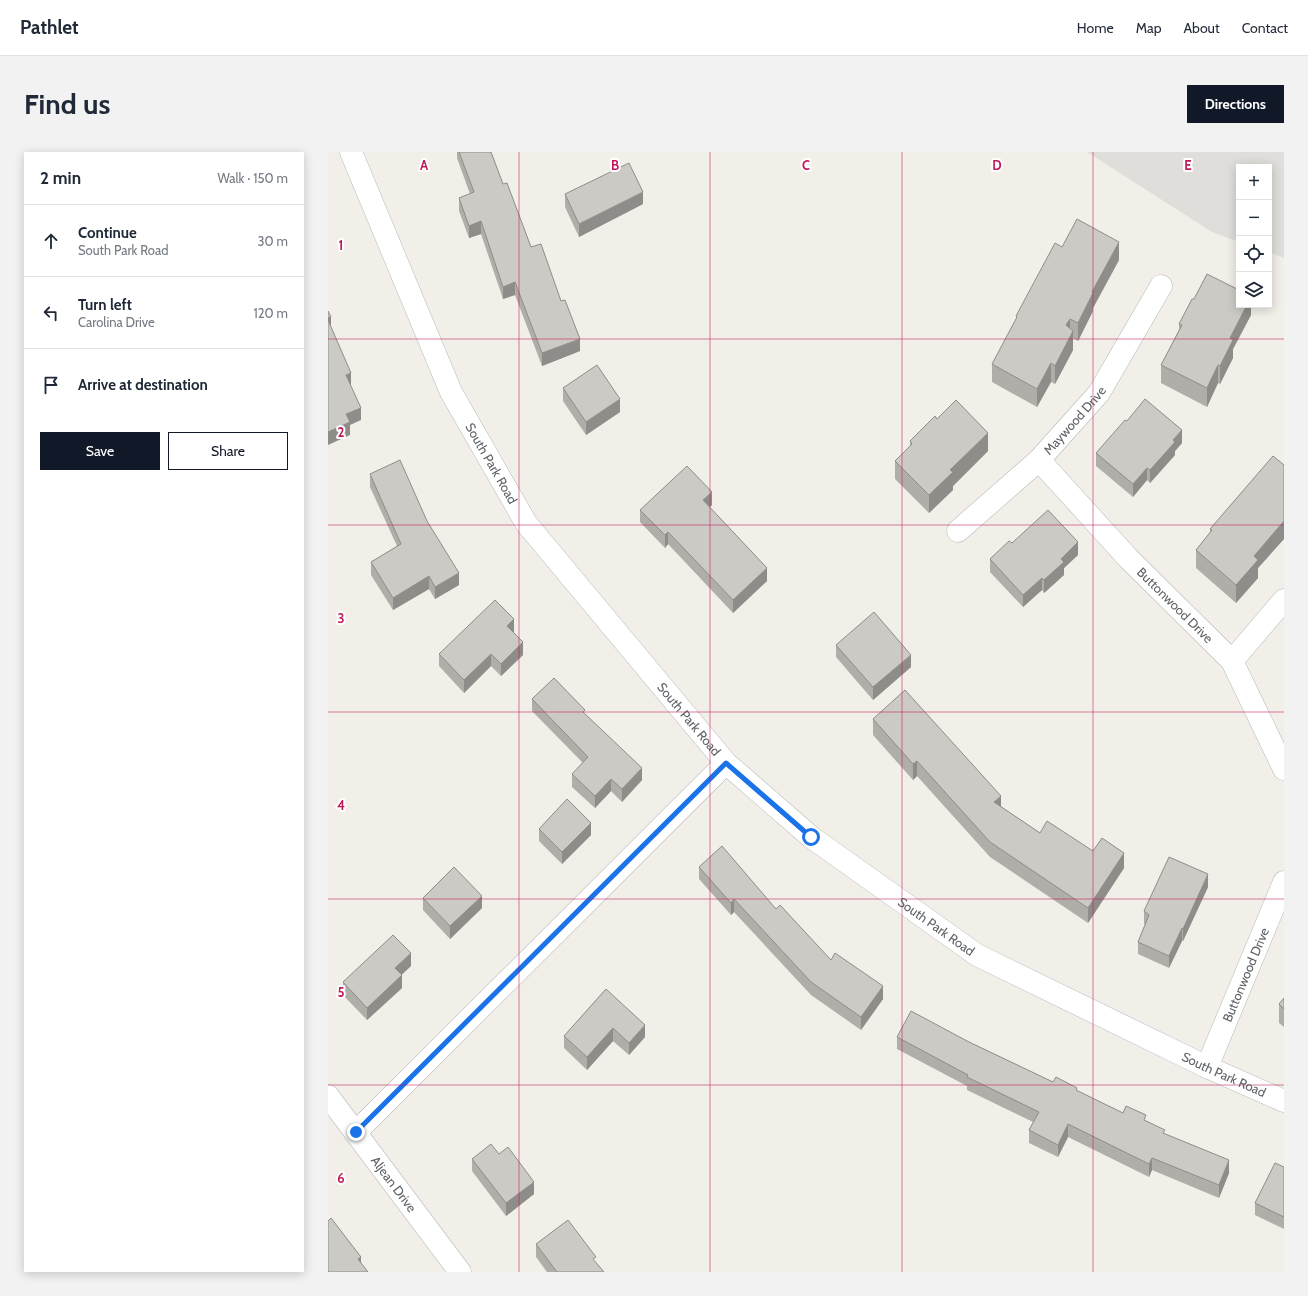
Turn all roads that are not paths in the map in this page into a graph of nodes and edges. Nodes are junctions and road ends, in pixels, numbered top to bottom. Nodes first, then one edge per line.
1 (351, 152) edge
2 (1161, 286) dead end
3 (1039, 460) junction
4 (958, 531) dead end
5 (1284, 600) edge
6 (1232, 662) junction
7 (726, 763) junction
8 (1284, 768) edge
9 (1284, 882) edge
10 (1207, 1067) junction
11 (328, 1096) edge
12 (1284, 1101) edge
13 (356, 1132) junction
14 (460, 1272) edge

1 - 7 street, South Park Road
2 - 3 street, Maywood Drive
3 - 4 street, Maywood Drive
3 - 6 street, Buttonwood Drive
5 - 6 street
6 - 8 street, Buttonwood Drive
7 - 10 street, South Park Road
7 - 13 street
9 - 10 street, Buttonwood Drive
10 - 12 street, South Park Road
11 - 13 street, Aljean Drive
13 - 14 street, Aljean Drive

